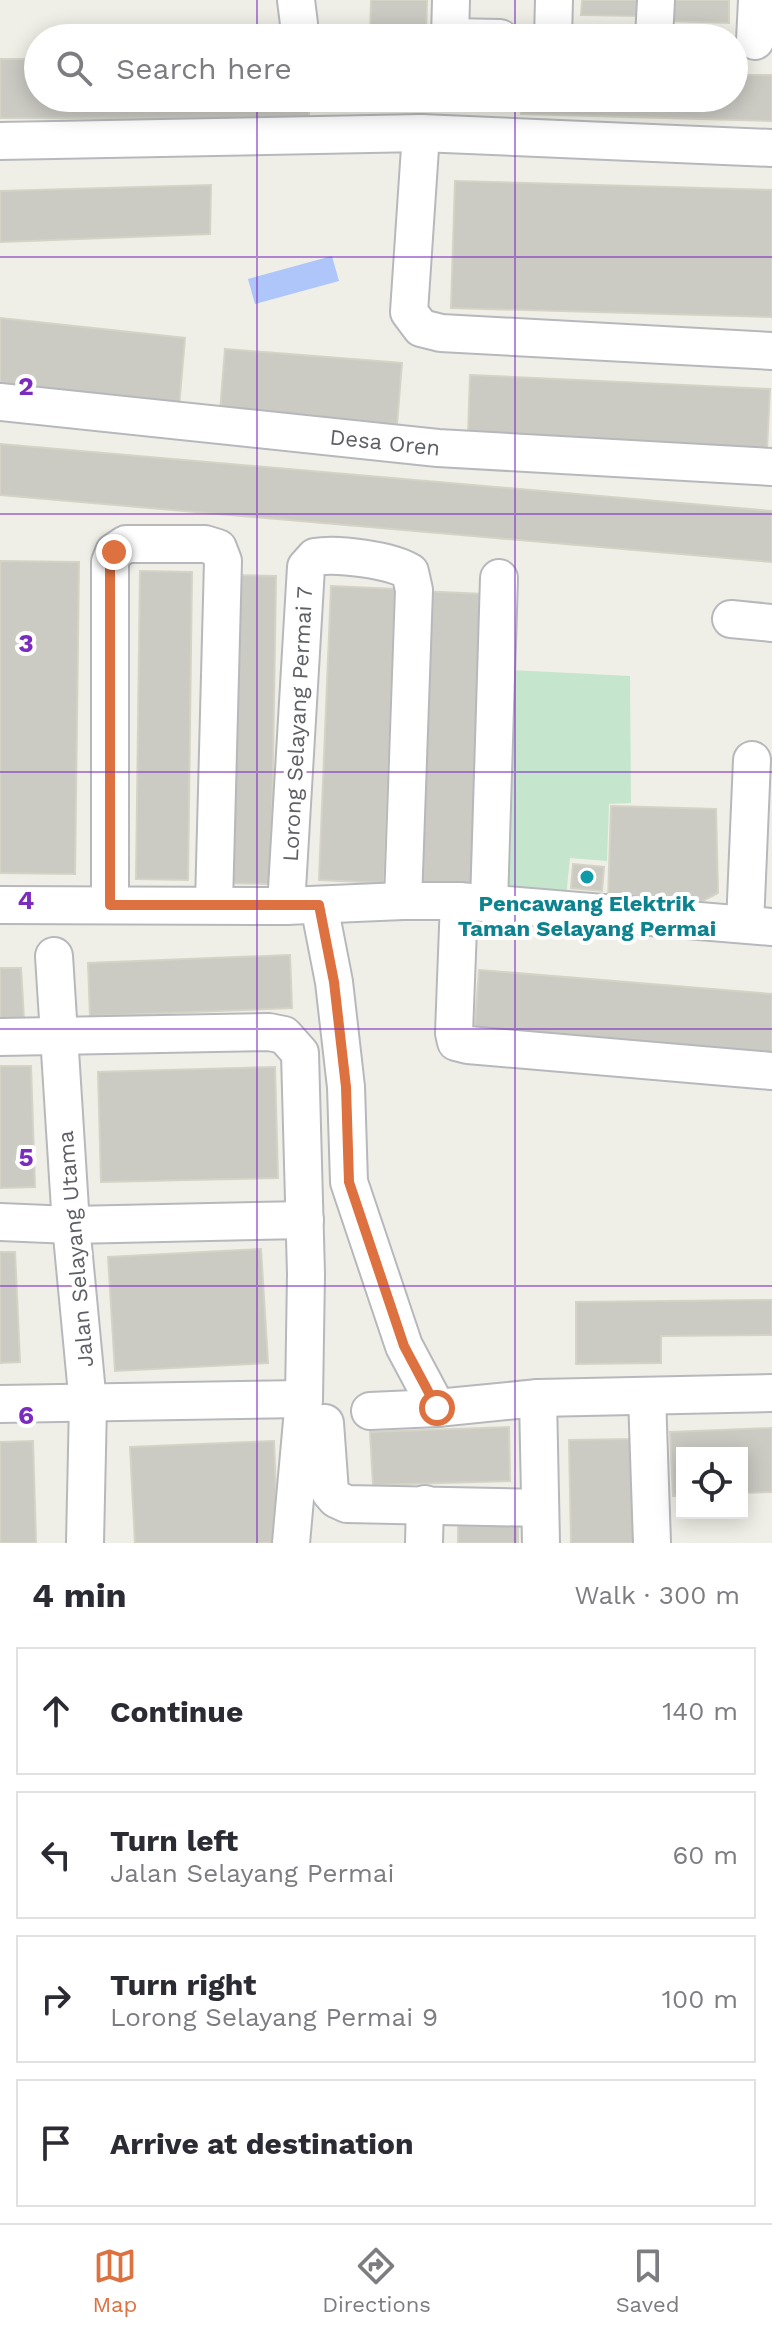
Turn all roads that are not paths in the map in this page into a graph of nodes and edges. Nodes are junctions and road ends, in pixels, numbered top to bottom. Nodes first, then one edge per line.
1 (451, 0) edge
2 (554, 0) edge
3 (656, 0) edge
4 (757, 0) edge
5 (450, 24) edge
6 (553, 24) edge
7 (655, 24) edge
8 (754, 41) edge
9 (421, 133) junction
10 (0, 141) edge
11 (772, 148) edge
12 (772, 351) edge
13 (0, 402) edge
14 (772, 467) edge
15 (499, 578) dead end
16 (731, 619) dead end
17 (772, 623) edge
18 (752, 760) dead end
19 (403, 901) junction
20 (474, 902) junction
21 (214, 904) junction
22 (0, 905) edge
23 (110, 905) junction
24 (302, 905) junction
25 (758, 925) edge
26 (54, 956) dead end
27 (0, 1037) edge
28 (60, 1037) junction
29 (772, 1071) edge
30 (305, 1220) junction
31 (0, 1222) edge
32 (71, 1225) junction
33 (772, 1393) edge
34 (647, 1396) junction
35 (538, 1398) junction
36 (0, 1404) edge
37 (88, 1404) junction
38 (437, 1408) junction
39 (314, 1411) junction
40 (370, 1411) dead end
41 (425, 1504) junction
42 (662, 1522) edge
43 (541, 1526) edge
44 (85, 1543) edge
45 (291, 1543) edge
46 (424, 1543) edge

1 - 5 street
2 - 6 street
3 - 7 street
4 - 8 street
9 - 10 street
9 - 11 street
9 - 12 street
13 - 14 street, Desa Oren
15 - 20 street
16 - 17 street
18 - 25 street
19 - 20 street
19 - 24 street
19 - 24 street, Lorong Selayang Permai 7
20 - 25 street
20 - 29 street
21 - 23 street
21 - 23 street
21 - 24 street
22 - 23 street
24 - 38 street
26 - 28 street, Jalan Selayang Utama
27 - 28 street
28 - 30 street
28 - 32 street, Jalan Selayang Utama
30 - 32 street
30 - 39 street
31 - 32 street
32 - 37 street, Jalan Selayang Utama
33 - 34 street
34 - 35 street
34 - 42 street
35 - 38 street
35 - 43 street
36 - 37 street
37 - 39 street
37 - 44 street, Jalan Selayang Utama
38 - 40 street
39 - 41 street
39 - 45 street
41 - 43 street
41 - 46 street

